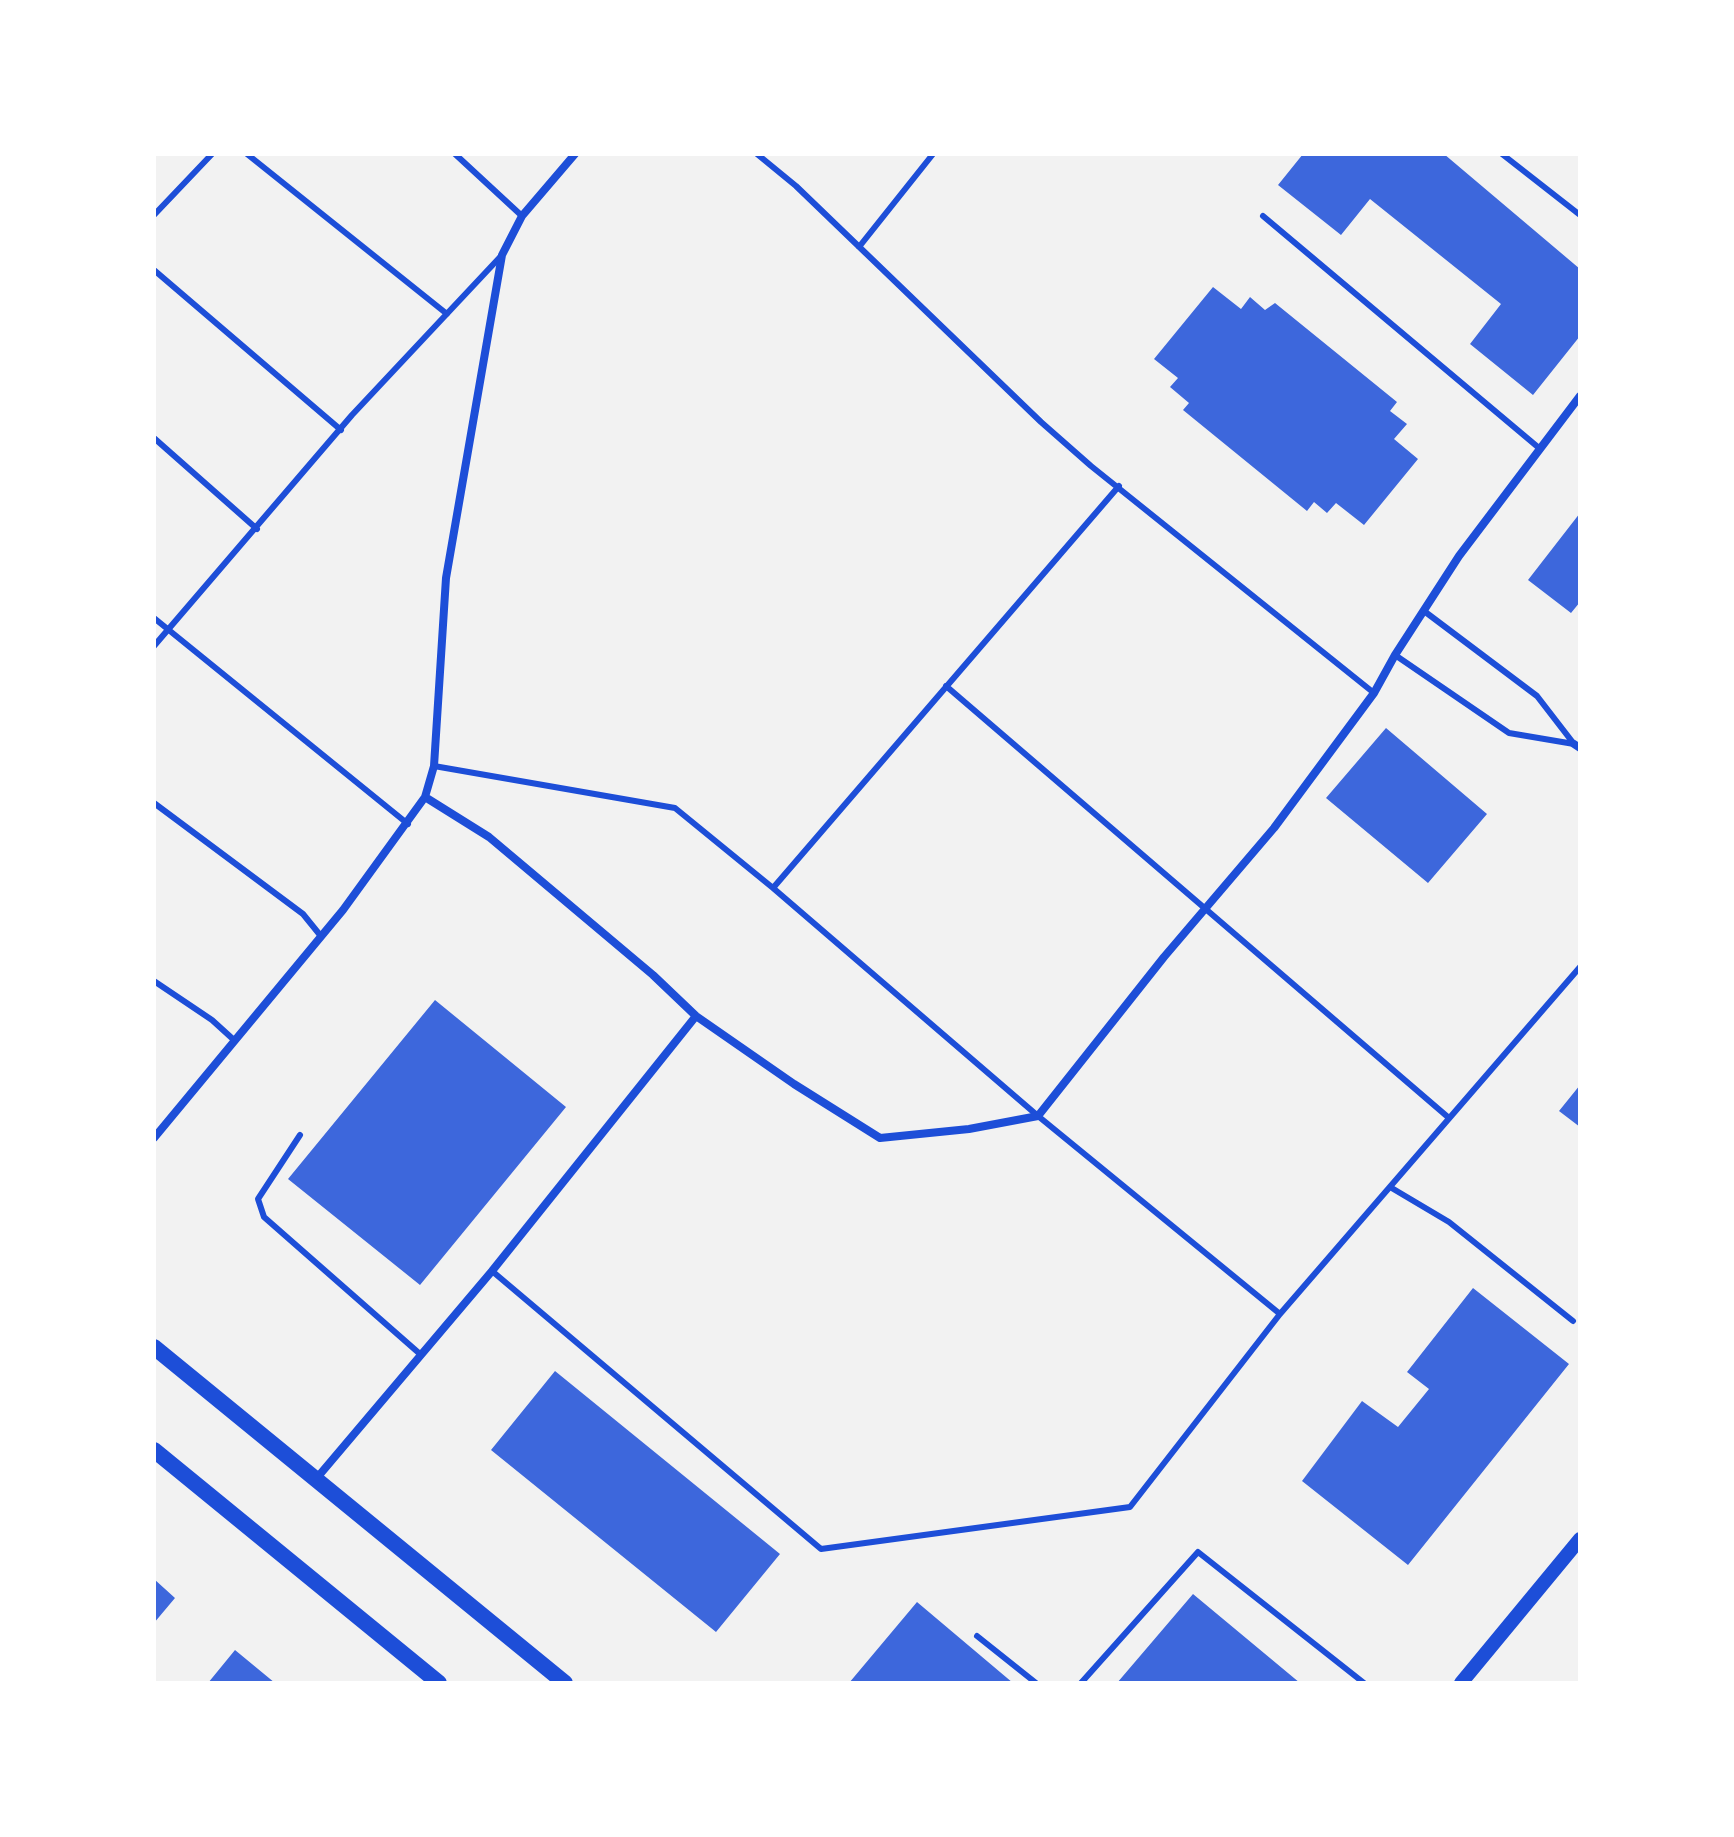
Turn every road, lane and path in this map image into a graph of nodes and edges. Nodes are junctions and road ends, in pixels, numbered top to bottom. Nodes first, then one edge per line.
1 (212, 154) edge
2 (247, 154) edge
3 (455, 154) edge
4 (575, 154) edge
5 (757, 154) edge
6 (933, 154) edge
7 (1502, 154) edge
8 (154, 215) edge
9 (1580, 215) edge
10 (522, 216) junction
11 (1263, 216) dead end
12 (859, 247) junction
13 (502, 255) junction
14 (154, 270) edge
15 (447, 314) junction
16 (1580, 396) edge
17 (341, 430) junction
18 (154, 438) edge
19 (1539, 448) junction
20 (1119, 486) junction
21 (257, 529) junction
22 (1424, 611) junction
23 (154, 618) edge
24 (169, 629) junction
25 (154, 646) edge
26 (1395, 655) junction
27 (946, 686) junction
28 (1374, 693) junction
29 (1577, 746) edge
30 (434, 766) junction
31 (425, 797) junction
32 (154, 803) edge
33 (408, 824) junction
34 (773, 888) junction
35 (1205, 909) junction
36 (320, 935) junction
37 (1580, 967) edge
38 (154, 981) edge
39 (696, 1016) junction
40 (234, 1040) junction
41 (1038, 1116) junction
42 (1449, 1118) junction
43 (300, 1135) dead end
44 (154, 1138) edge
45 (1390, 1187) junction
46 (492, 1271) junction
47 (1280, 1314) junction
48 (1573, 1321) dead end
49 (154, 1347) edge
50 (420, 1354) junction
51 (154, 1450) edge
52 (316, 1479) junction
53 (1580, 1539) edge
54 (977, 1636) dead end
55 (439, 1683) edge
56 (565, 1683) edge
57 (1036, 1683) edge
58 (1081, 1683) edge
59 (1364, 1683) edge
60 (1461, 1683) edge

1 - 8 lane
2 - 15 lane
3 - 10 lane
4 - 10 street
5 - 12 lane
6 - 12 lane
7 - 9 lane
10 - 13 street
11 - 19 lane
12 - 20 lane
13 - 15 lane
13 - 30 street
14 - 17 lane
15 - 17 lane
16 - 19 street
17 - 21 lane
18 - 21 lane
19 - 22 street
20 - 27 lane
20 - 28 lane
21 - 24 lane
22 - 26 street
22 - 29 lane
23 - 24 lane
24 - 25 lane
24 - 33 lane
26 - 28 street
26 - 29 lane
27 - 34 lane
27 - 35 lane
28 - 35 street
30 - 31 street
30 - 34 lane
31 - 33 street
31 - 39 street
32 - 36 lane
33 - 36 street
34 - 41 lane
35 - 41 street
35 - 42 lane
36 - 40 street
37 - 42 lane
38 - 40 lane
39 - 41 street
39 - 46 street
40 - 44 street
41 - 47 lane
42 - 45 lane
43 - 50 lane
45 - 47 lane
45 - 48 lane
46 - 47 lane
46 - 50 street
49 - 52 main road
50 - 52 street
51 - 55 main road
52 - 56 main road
53 - 60 street
54 - 57 lane
58 - 59 lane

